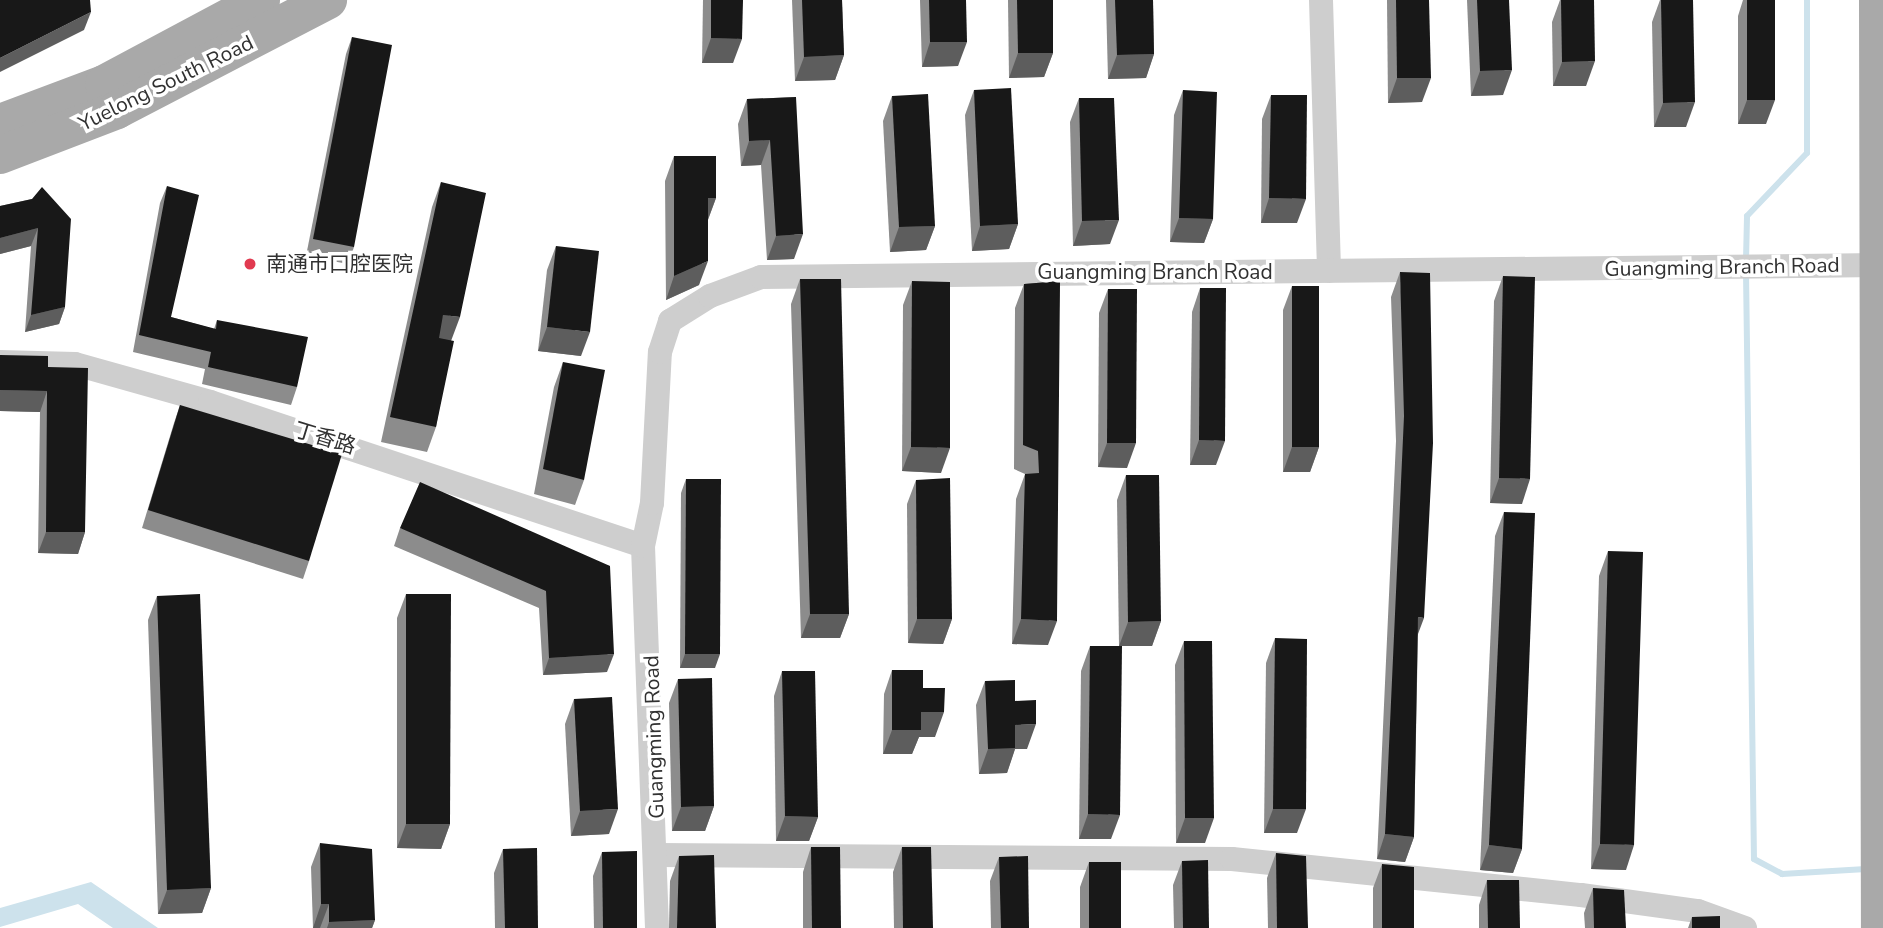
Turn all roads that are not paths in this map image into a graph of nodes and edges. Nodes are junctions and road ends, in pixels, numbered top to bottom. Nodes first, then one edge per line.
1 (261, 0) edge
2 (328, 0) edge
3 (1321, 0) edge
4 (1878, 0) edge
5 (0, 123) edge
6 (0, 155) edge
7 (1878, 265) junction
8 (1329, 271) junction
9 (0, 362) edge
10 (643, 546) junction
11 (658, 855) junction
12 (657, 928) edge
13 (1745, 928) edge
14 (1880, 928) edge

1 - 5 main road, Yuelong South Road
2 - 6 main road, Yuelong South Road
3 - 8 street
4 - 7 main road
7 - 8 street, Guangming Branch Road
7 - 14 main road
8 - 10 street, Guangming Branch Road
9 - 10 street, 丁香路
10 - 11 street, Guangming Road
11 - 12 street, Guangming Road
11 - 13 street

